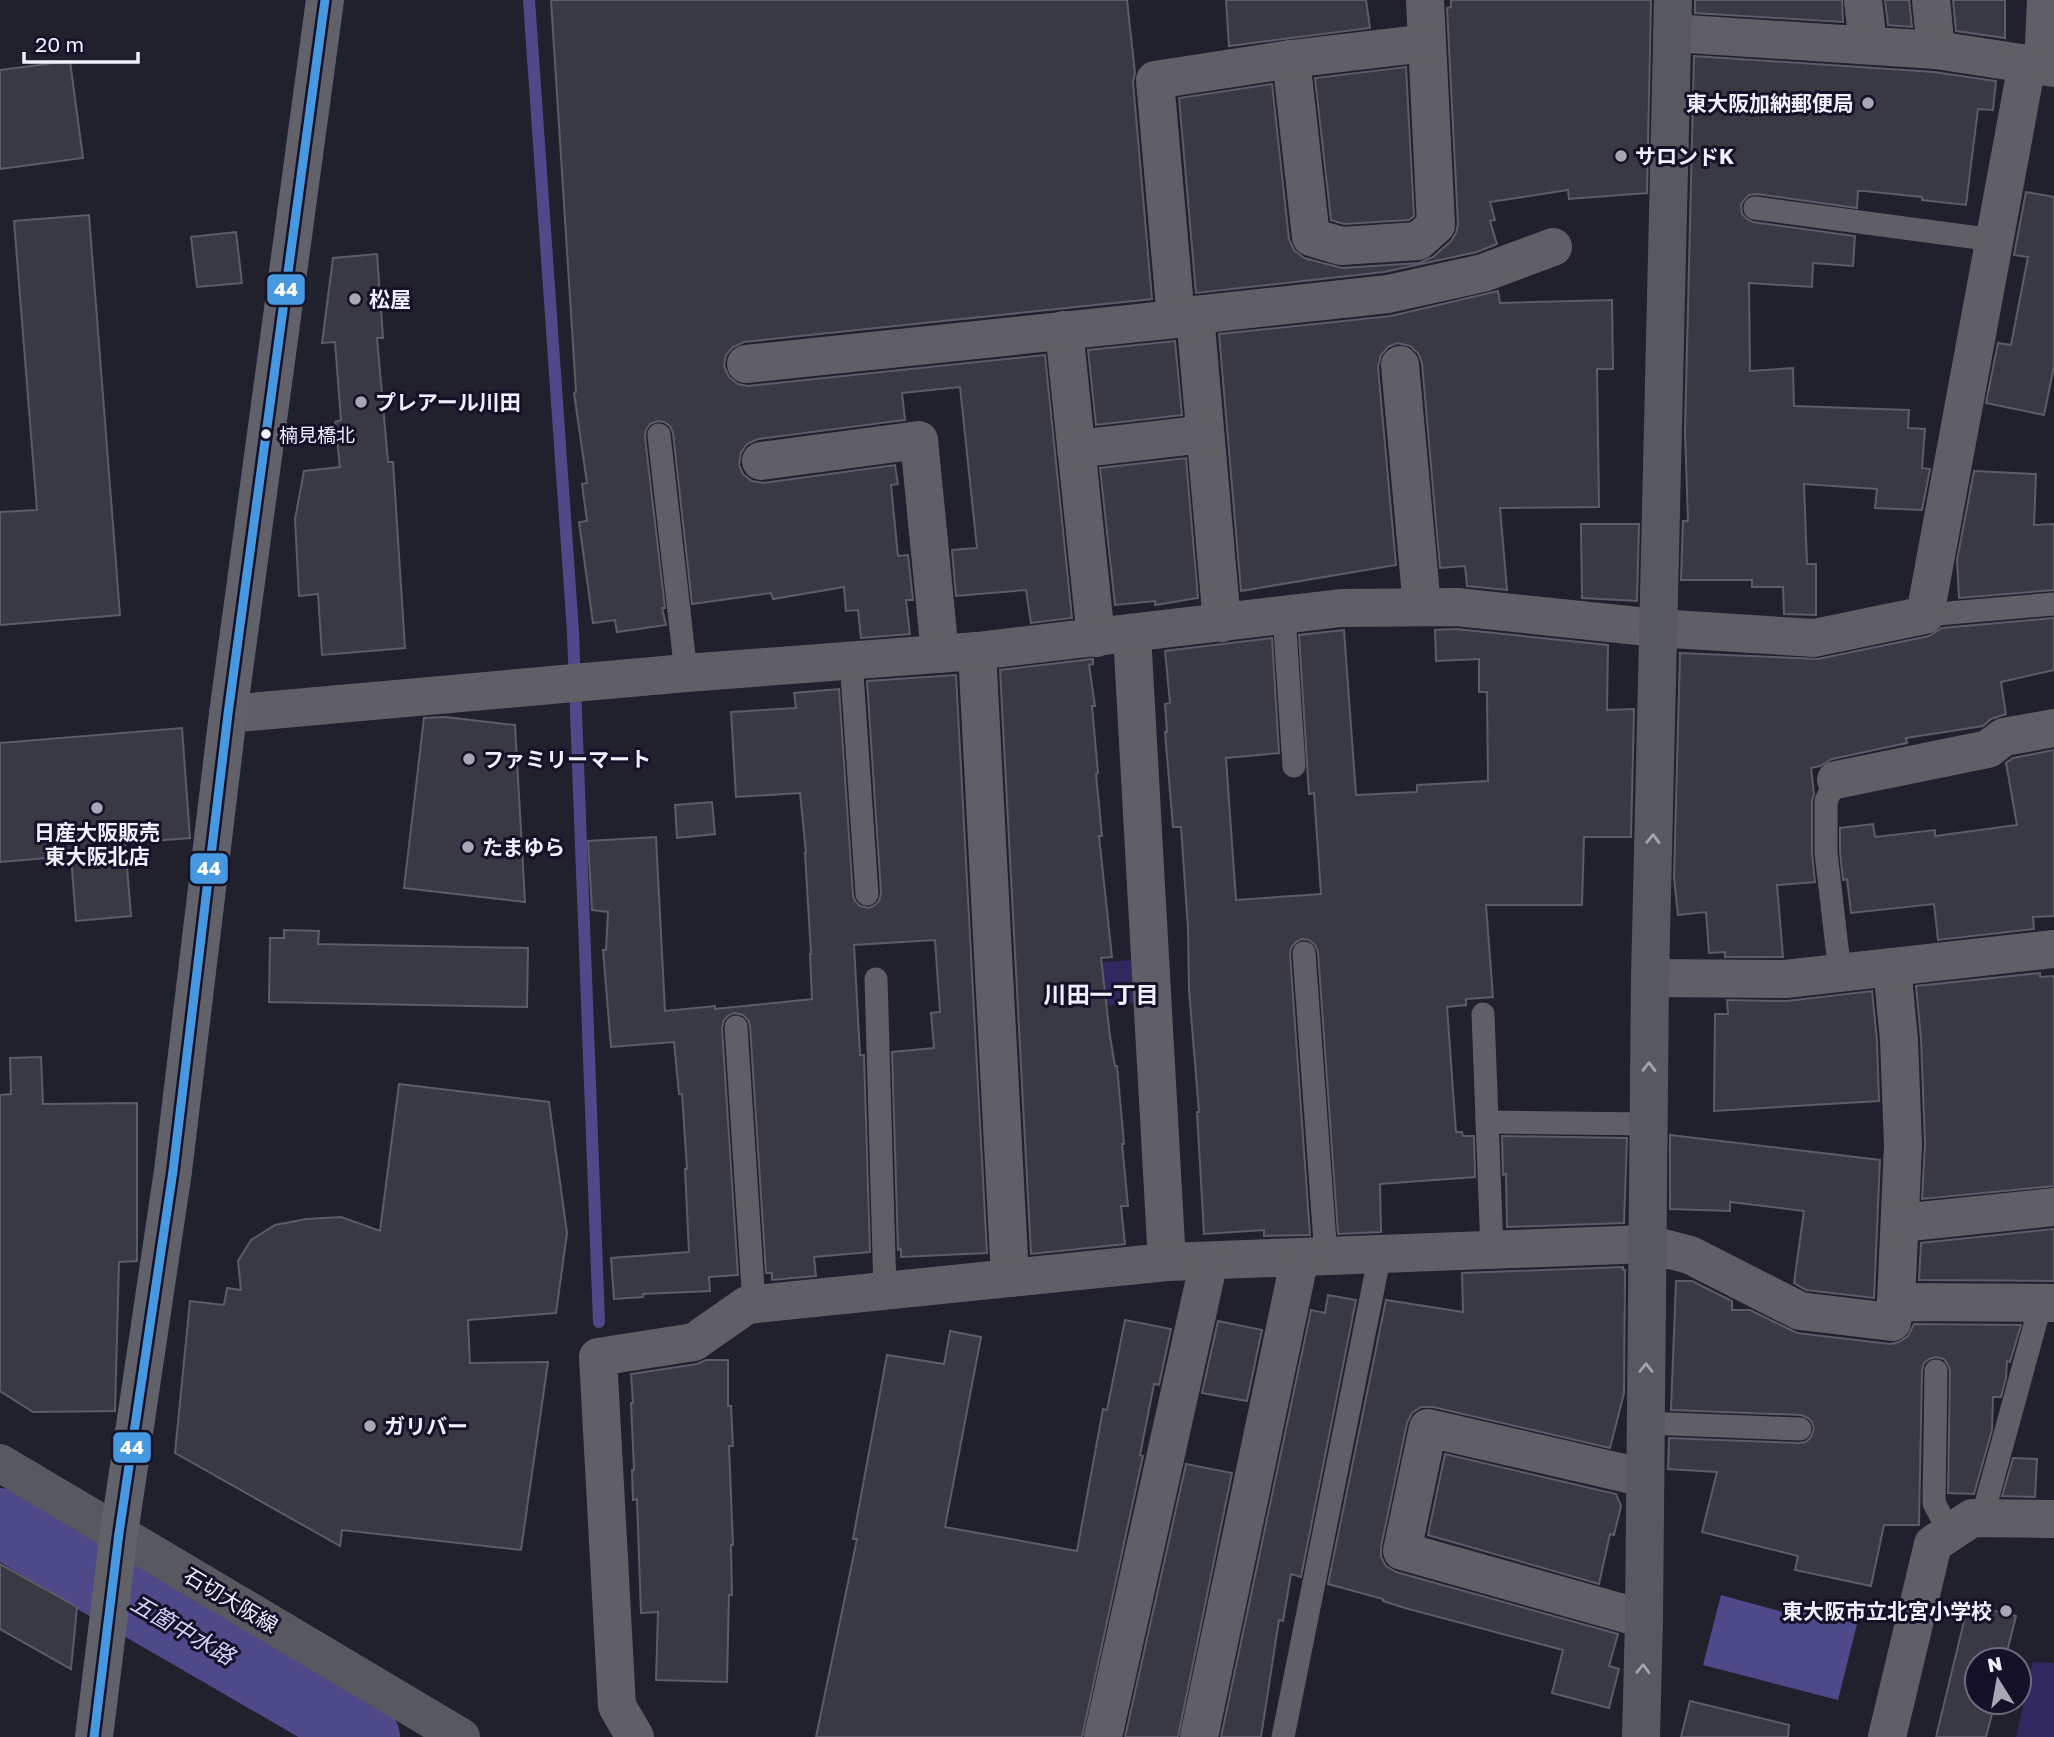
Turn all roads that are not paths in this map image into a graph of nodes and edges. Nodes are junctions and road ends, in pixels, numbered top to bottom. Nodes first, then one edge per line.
1 (325, 0) edge
2 (1425, 0) edge
3 (1863, 0) edge
4 (1931, 0) edge
5 (2046, 0) edge
6 (1673, 16) edge
7 (1427, 43) junction
8 (1868, 45) junction
9 (1936, 50) junction
10 (1291, 59) junction
11 (2042, 66) edge
12 (1755, 208) dead end
13 (1994, 240) junction
14 (1553, 247) dead end
15 (1185, 317) junction
16 (1064, 330) junction
17 (746, 364) dead end
18 (1400, 365) dead end
19 (1205, 434) junction
20 (659, 435) dead end
21 (1076, 449) junction
22 (761, 461) dead end
23 (2054, 604) edge
24 (1422, 607) junction
25 (1284, 615) junction
26 (1925, 615) junction
27 (1222, 623) junction
28 (1657, 628) junction
29 (1114, 636) junction
30 (958, 653) junction
31 (851, 660) junction
32 (686, 673) junction
33 (228, 715) junction
34 (2054, 728) edge
35 (1294, 766) dead end
36 (1836, 780) joint
37 (867, 894) dead end
38 (2054, 949) edge
39 (1304, 953) dead end
40 (1892, 967) junction
41 (1840, 973) junction
42 (1650, 978) junction
43 (876, 979) dead end
44 (1483, 1014) dead end
45 (736, 1027) dead end
46 (1487, 1122) junction
47 (1648, 1125) junction
48 (2054, 1208) edge
49 (1900, 1223) junction
50 (1647, 1244) junction
51 (1492, 1250) junction
52 (1380, 1254) junction
53 (1313, 1257) junction
54 (1209, 1261) junction
55 (1167, 1262) junction
56 (1010, 1278) junction
57 (885, 1291) junction
58 (1896, 1303) junction
59 (2048, 1303) edge
60 (754, 1304) junction
61 (1936, 1371) dead end
62 (1645, 1423) junction
63 (1800, 1429) dead end
64 (0, 1462) edge
65 (1645, 1478) junction
66 (2054, 1519) edge
67 (1966, 1525) junction
68 (119, 1533) junction
69 (1644, 1619) junction
70 (94, 1737) edge
71 (461, 1737) edge
72 (635, 1737) edge
73 (1103, 1737) edge
74 (1199, 1737) edge
75 (1283, 1737) edge
76 (1641, 1737) edge
77 (1887, 1737) edge

1 - 33 main road
2 - 7 street
3 - 8 street
4 - 9 street
5 - 11 street
6 - 8 street
6 - 28 street
7 - 10 street
7 - 10 street
8 - 9 street
9 - 11 street
10 - 15 street
11 - 13 street
12 - 13 lane
13 - 26 street
14 - 15 street
15 - 16 street
15 - 19 street
16 - 17 street
16 - 21 street
18 - 24 street
19 - 21 street
19 - 27 street
20 - 32 lane
21 - 29 street
22 - 30 street
23 - 26 lane
24 - 25 street
24 - 28 street
25 - 27 street
25 - 35 lane
26 - 28 street
27 - 29 street
42 -> 28 street
29 - 30 street
29 - 55 street
30 - 31 street
30 - 56 street
31 - 32 street
31 - 37 lane
32 - 33 street
33 - 68 main road
34 - 36 street
36 - 41 lane
38 - 40 street
39 - 53 lane
40 - 41 street
40 - 49 street
41 - 42 street
47 -> 42 street
43 - 57 lane
44 - 46 lane
45 - 60 lane
46 - 47 lane
46 - 51 lane
47 - 50 street
48 - 49 street
49 - 58 street
50 - 51 street
50 - 58 street
62 -> 50 street
51 - 52 street
52 - 53 street
52 - 75 lane
53 - 54 street
53 - 74 street
54 - 55 street
54 - 73 street
55 - 56 street
56 - 57 street
57 - 60 street
58 - 59 street
59 - 67 lane
60 - 72 street
61 - 67 lane
62 - 63 lane
62 - 65 street
64 - 68 street, 石切大阪線
65 - 69 street
65 - 69 street
66 - 67 street
67 - 77 street
68 - 70 main road
68 - 71 street, 石切大阪線
76 -> 69 street

